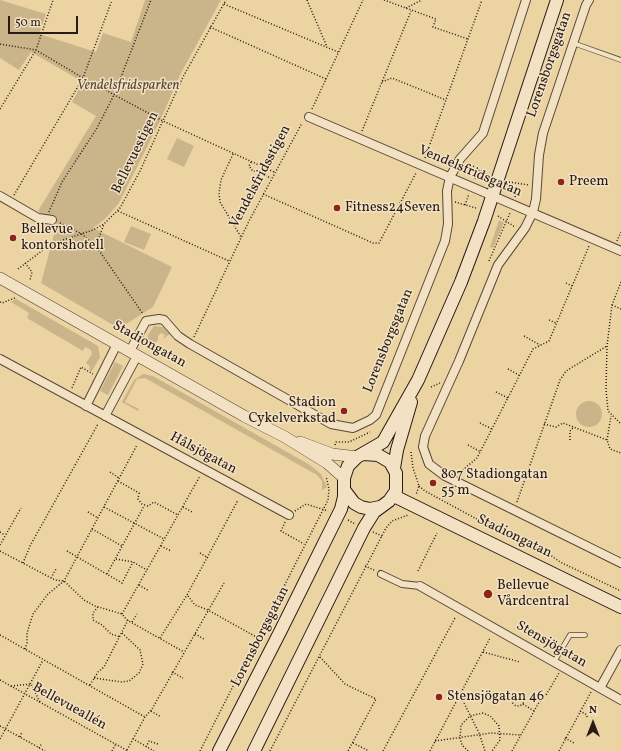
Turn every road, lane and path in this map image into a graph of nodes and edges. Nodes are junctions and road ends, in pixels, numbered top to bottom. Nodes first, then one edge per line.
1 (53, 0) edge
2 (112, 0) edge
3 (151, 0) edge
4 (226, 0) edge
5 (307, 0) edge
6 (363, 0) edge
7 (384, 0) edge
8 (422, 0) edge
9 (482, 0) edge
10 (526, 0) edge
11 (557, 0) edge
12 (589, 0) edge
13 (224, 4) junction
14 (406, 9) junction
15 (411, 10) junction
16 (210, 27) junction
17 (468, 39) junction
18 (573, 43) junction
19 (0, 44) edge
20 (327, 47) junction
21 (36, 50) junction
22 (338, 52) junction
23 (621, 60) edge
24 (83, 78) junction
25 (326, 79) junction
26 (382, 82) junction
27 (114, 95) junction
28 (446, 100) junction
29 (0, 109) edge
30 (309, 117) junction
31 (163, 121) junction
32 (358, 138) junction
33 (233, 153) junction
34 (251, 162) junction
35 (466, 162) dead end
36 (423, 165) junction
37 (479, 170) junction
38 (274, 173) junction
39 (488, 176) dead end
40 (450, 177) junction
41 (271, 178) junction
42 (475, 180) dead end
43 (507, 182) dead end
44 (519, 185) junction
45 (533, 185) dead end
46 (470, 193) dead end
47 (263, 194) junction
48 (492, 195) junction
49 (0, 196) edge
50 (515, 197) dead end
51 (10, 202) junction
52 (452, 202) dead end
53 (465, 205) junction
54 (478, 209) dead end
55 (118, 211) junction
56 (511, 211) dead end
57 (533, 212) junction
58 (496, 216) dead end
59 (49, 220) junction
60 (507, 222) junction
61 (104, 224) junction
62 (518, 229) dead end
63 (82, 234) junction
64 (241, 237) junction
65 (592, 239) junction
66 (98, 249) junction
67 (621, 251) edge
68 (229, 261) junction
69 (25, 263) junction
70 (488, 263) dead end
71 (18, 269) dead end
72 (0, 278) edge
73 (30, 280) dead end
74 (621, 282) edge
75 (566, 283) dead end
76 (572, 286) junction
77 (10, 300) dead end
78 (0, 302) edge
79 (612, 305) junction
80 (621, 309) edge
81 (549, 320) dead end
82 (146, 321) junction
83 (556, 323) junction
84 (524, 336) dead end
85 (117, 344) junction
86 (190, 344) junction
87 (540, 345) junction
88 (607, 346) junction
89 (133, 354) junction
90 (0, 359) edge
91 (508, 369) dead end
92 (93, 374) dead end
93 (519, 375) junction
94 (418, 380) junction
95 (496, 392) dead end
96 (67, 396) junction
97 (508, 398) junction
98 (86, 406) junction
99 (611, 415) junction
100 (104, 416) junction
101 (480, 423) dead end
102 (98, 424) dead end
103 (544, 424) junction
104 (621, 424) edge
105 (574, 428) junction
106 (492, 429) junction
107 (370, 432) dead end
108 (285, 437) junction
109 (570, 440) dead end
110 (607, 440) junction
111 (336, 442) dead end
112 (137, 445) dead end
113 (468, 446) dead end
114 (411, 452) dead end
115 (481, 452) junction
116 (621, 453) edge
117 (360, 456) junction
118 (394, 468) junction
119 (436, 469) joint
120 (204, 470) junction
121 (322, 471) dead end
122 (110, 472) dead end
123 (119, 478) junction
124 (344, 478) junction
125 (451, 479) junction
126 (118, 481) junction
127 (420, 486) junction
128 (345, 491) junction
129 (394, 496) junction
130 (238, 500) dead end
131 (412, 504) junction
132 (144, 505) junction
133 (104, 507) junction
134 (183, 507) junction
135 (380, 507) junction
136 (21, 508) dead end
137 (324, 509) junction
138 (514, 510) junction
139 (88, 512) dead end
140 (192, 512) dead end
141 (178, 515) junction
142 (288, 515) junction
143 (338, 515) junction
144 (98, 518) junction
145 (135, 523) junction
146 (364, 528) junction
147 (92, 529) junction
148 (0, 532) edge
149 (437, 534) dead end
150 (5, 535) junction
151 (382, 536) junction
152 (165, 539) junction
153 (521, 541) junction
154 (304, 544) junction
155 (0, 545) edge
156 (519, 545) dead end
157 (122, 546) junction
158 (161, 546) junction
159 (0, 550) edge
160 (67, 551) dead end
161 (171, 551) dead end
162 (200, 553) dead end
163 (76, 558) junction
164 (208, 558) junction
165 (116, 559) junction
166 (133, 562) junction
167 (621, 562) edge
168 (23, 563) junction
169 (365, 566) junction
170 (56, 569) dead end
171 (147, 570) junction
172 (418, 571) dead end
173 (107, 574) junction
174 (381, 574) joint
175 (51, 578) junction
176 (64, 581) junction
177 (224, 582) dead end
178 (138, 585) junction
179 (420, 586) joint
180 (149, 591) dead end
181 (621, 591) edge
182 (187, 595) junction
183 (98, 607) junction
184 (621, 607) edge
185 (208, 610) junction
186 (122, 614) junction
187 (137, 614) dead end
188 (455, 618) dead end
189 (128, 620) junction
190 (132, 622) junction
191 (122, 633) junction
192 (194, 633) junction
193 (0, 635) edge
194 (585, 635) dead end
195 (120, 638) junction
196 (160, 638) junction
197 (258, 638) junction
198 (490, 638) dead end
199 (204, 639) dead end
200 (25, 649) junction
201 (621, 650) edge
202 (184, 652) junction
203 (483, 652) junction
204 (320, 657) junction
205 (43, 660) junction
206 (520, 662) dead end
207 (554, 662) junction
208 (562, 666) junction
209 (172, 672) junction
210 (94, 678) junction
211 (183, 678) dead end
212 (0, 680) edge
213 (31, 684) junction
214 (11, 686) junction
215 (90, 686) junction
216 (598, 686) junction
217 (25, 694) junction
218 (460, 695) junction
219 (621, 700) edge
220 (40, 702) junction
221 (523, 704) junction
222 (151, 711) junction
223 (534, 711) junction
224 (580, 711) junction
225 (470, 716) junction
226 (145, 717) junction
227 (161, 717) dead end
228 (587, 718) dead end
229 (0, 726) edge
230 (6, 730) junction
231 (22, 732) dead end
232 (501, 734) junction
233 (479, 735) junction
234 (521, 735) junction
235 (20, 737) junction
236 (460, 738) junction
237 (565, 738) junction
238 (0, 739) edge
239 (133, 739) junction
240 (435, 741) junction
241 (42, 742) dead end
242 (353, 743) junction
243 (574, 743) dead end
244 (158, 744) dead end
245 (115, 745) junction
246 (146, 747) junction
247 (39, 748) junction
248 (46, 751) edge
249 (112, 751) edge
250 (127, 751) edge
251 (154, 751) edge
252 (200, 751) edge
253 (219, 751) edge
254 (254, 751) edge
255 (270, 751) edge
256 (348, 751) edge
257 (369, 751) edge
258 (383, 751) edge
259 (431, 751) edge
260 (468, 751) edge
261 (485, 751) edge
262 (492, 751) edge
263 (512, 751) edge
264 (558, 751) edge

1 - 21 path
2 - 24 path
3 - 27 path
4 - 13 path, Bellevuestigen
5 - 20 path
6 - 22 path, Vendelsfridsstigen
7 - 14 path
8 - 14 path
9 - 17 path
10 - 40 street, Lorensborgsgatan
11 - 48 main road, Lorensborgsgatan
12 - 18 street, Lorensborgsgatan
13 - 16 path, Bellevuestigen
13 - 20 path
14 - 15 path
15 - 17 path
15 - 26 path
16 - 25 path
16 - 31 path, Bellevuestigen
17 - 28 path
18 - 23 lane
18 - 57 street, Lorensborgsgatan
19 - 21 path
20 - 22 path
21 - 24 path
21 - 29 path
22 - 25 path, Vendelsfridsstigen
24 - 27 path
24 - 51 path
25 - 30 path, Vendelsfridsstigen
26 - 28 path
26 - 32 path
27 - 31 path
27 - 59 path
28 - 36 path
30 - 32 street, Vendelsfridsgatan
30 - 38 path, Vendelsfridsstigen
31 - 33 path
31 - 55 path, Bellevuestigen
32 - 36 street, Vendelsfridsgatan
33 - 34 path
33 - 64 path
34 - 38 path
34 - 41 path
35 - 37 path
36 - 40 street, Vendelsfridsgatan
36 - 47 path
37 - 39 path
37 - 42 path
38 - 41 path, Vendelsfridsstigen
40 - 48 street, Vendelsfridsgatan
40 - 86 street, Lorensborgsgatan
41 - 47 path, Vendelsfridsstigen
43 - 44 path
44 - 45 path
44 - 50 path
46 - 53 path
47 - 64 path, Vendelsfridsstigen
48 - 57 street, Vendelsfridsgatan
48 - 94 main road, Lorensborgsgatan
49 - 51 street
51 - 59 street
52 - 53 path
53 - 54 path
55 - 61 path, Bellevuestigen
55 - 68 path
56 - 60 path
57 - 65 street, Vendelsfridsgatan
57 - 119 street, Lorensborgsgatan
58 - 60 path
59 - 63 path
60 - 62 path
60 - 70 path
61 - 63 path, Bellevuestigen
61 - 66 path
63 - 66 path
63 - 69 path, Bellevuestigen
64 - 68 path, Vendelsfridsstigen
65 - 67 street, Vendelsfridsgatan
65 - 76 path
66 - 82 path
68 - 86 path, Vendelsfridsstigen
69 - 71 path, Bellevuestigen
69 - 73 path
72 - 85 street, Stadiongatan
74 - 79 path
75 - 76 path
76 - 83 path
77 - 78 path
79 - 80 path
79 - 88 path
81 - 83 path
82 - 86 street, Lorensborgsgatan
82 - 89 street
83 - 87 path
84 - 87 path
85 - 89 street, Stadiongatan
85 - 98 street
87 - 93 path
88 - 99 path
88 - 103 path
89 - 100 street
89 - 108 street, Stadiongatan
90 - 96 street, Hålsjögatan
91 - 93 path
92 - 96 path
93 - 97 path
94 - 117 main road, Lorensborgsgatan
94 - 118 main road, Lorensborgsgatan
95 - 97 path
96 - 98 street, Hålsjögatan
97 - 106 path
98 - 100 street, Hålsjögatan
99 - 104 path
99 - 110 path
100 - 120 street, Hålsjögatan
101 - 106 path
102 - 168 path
103 - 105 path
103 - 138 path
105 - 109 path
105 - 110 path
106 - 115 path
107 - 111 path
108 - 117 street, Stadiongatan
108 - 124 street, Stadiongatan
110 - 116 path
112 - 123 path
113 - 115 path
114 - 127 path
115 - 125 path
117 - 118 main road
117 - 124 main road, Lorensborgsgatan
118 - 129 main road, Lorensborgsgatan
119 - 125 street, Stadiongatan
120 - 134 path
120 - 142 street, Hålsjögatan
121 - 137 path
122 - 123 path
123 - 126 path
124 - 128 main road, Lorensborgsgatan
125 - 138 street, Stadiongatan
126 - 132 path
126 - 133 path
127 - 131 path
127 - 153 path
128 - 135 main road
128 - 143 main road, Lorensborgsgatan
129 - 131 main road, Stadiongatan
129 - 135 main road
130 - 164 path
131 - 151 path
131 - 184 main road, Stadiongatan
132 - 141 path
132 - 145 path
133 - 144 path
133 - 145 path
134 - 140 path
134 - 141 path
135 - 146 main road
136 - 150 path
137 - 142 path
137 - 143 path
137 - 154 path
138 - 167 street, Stadiongatan
139 - 144 path
141 - 152 path
142 - 154 path
143 - 146 path
143 - 253 main road, Lorensborgsgatan
144 - 147 path
145 - 152 path
145 - 157 path
146 - 151 path
146 - 254 main road
147 - 157 path
147 - 163 path
148 - 150 path
149 - 172 path
150 - 155 path
151 - 169 path
152 - 158 path
153 - 156 path
153 - 181 path
154 - 197 path
157 - 165 path
158 - 161 path
158 - 171 path
159 - 168 path
160 - 163 path
162 - 164 path
163 - 173 path
163 - 176 path
164 - 182 path
165 - 166 path
165 - 173 path
166 - 171 path
166 - 173 path
168 - 175 path
169 - 174 path
169 - 204 path
170 - 175 path
171 - 178 path
174 - 179 street, Stensjögatan
175 - 176 path
176 - 183 path
176 - 200 path
177 - 185 path
178 - 180 path
178 - 186 path
179 - 207 street, Stensjögatan
182 - 185 path
182 - 196 path
183 - 186 path
183 - 195 path
185 - 192 path
185 - 197 path
186 - 189 path
187 - 190 path
188 - 258 path
189 - 190 path
189 - 191 path
190 - 196 path
191 - 195 path
191 - 210 path
192 - 199 path
192 - 202 path
193 - 200 path
194 - 207 lane
195 - 210 path
196 - 202 path
197 - 252 path
198 - 203 path
200 - 205 path
201 - 216 street
202 - 209 path
203 - 206 path
203 - 218 path
204 - 242 path
204 - 255 path
205 - 213 path
205 - 215 path
207 - 208 street, Stensjögatan
208 - 216 street, Stensjögatan
208 - 223 path
209 - 211 path
209 - 222 path
210 - 215 path
212 - 214 path, Bellevueallén
213 - 214 path
213 - 217 path
213 - 220 path
214 - 217 path, Bellevueallén
215 - 226 path
216 - 219 street, Stensjögatan
216 - 224 path
217 - 220 path, Bellevueallén
217 - 230 path
218 - 225 path
218 - 240 path
220 - 245 path, Bellevueallén
221 - 221 path
221 - 223 path
222 - 226 path
222 - 227 path
223 - 234 path
224 - 228 path
224 - 237 path
225 - 232 path
225 - 233 path
225 - 236 path
226 - 239 path
229 - 230 path
230 - 235 path
230 - 238 path
231 - 235 path
232 - 233 path
232 - 234 path
232 - 262 path
233 - 236 path
233 - 261 path
234 - 263 path
235 - 247 path
236 - 240 path
236 - 260 path
237 - 243 path
237 - 264 path
239 - 246 path
239 - 250 path
240 - 259 path
241 - 247 path
242 - 256 path
242 - 257 path
244 - 246 path
245 - 249 path
245 - 250 path, Bellevueallén
246 - 251 path
247 - 248 path

